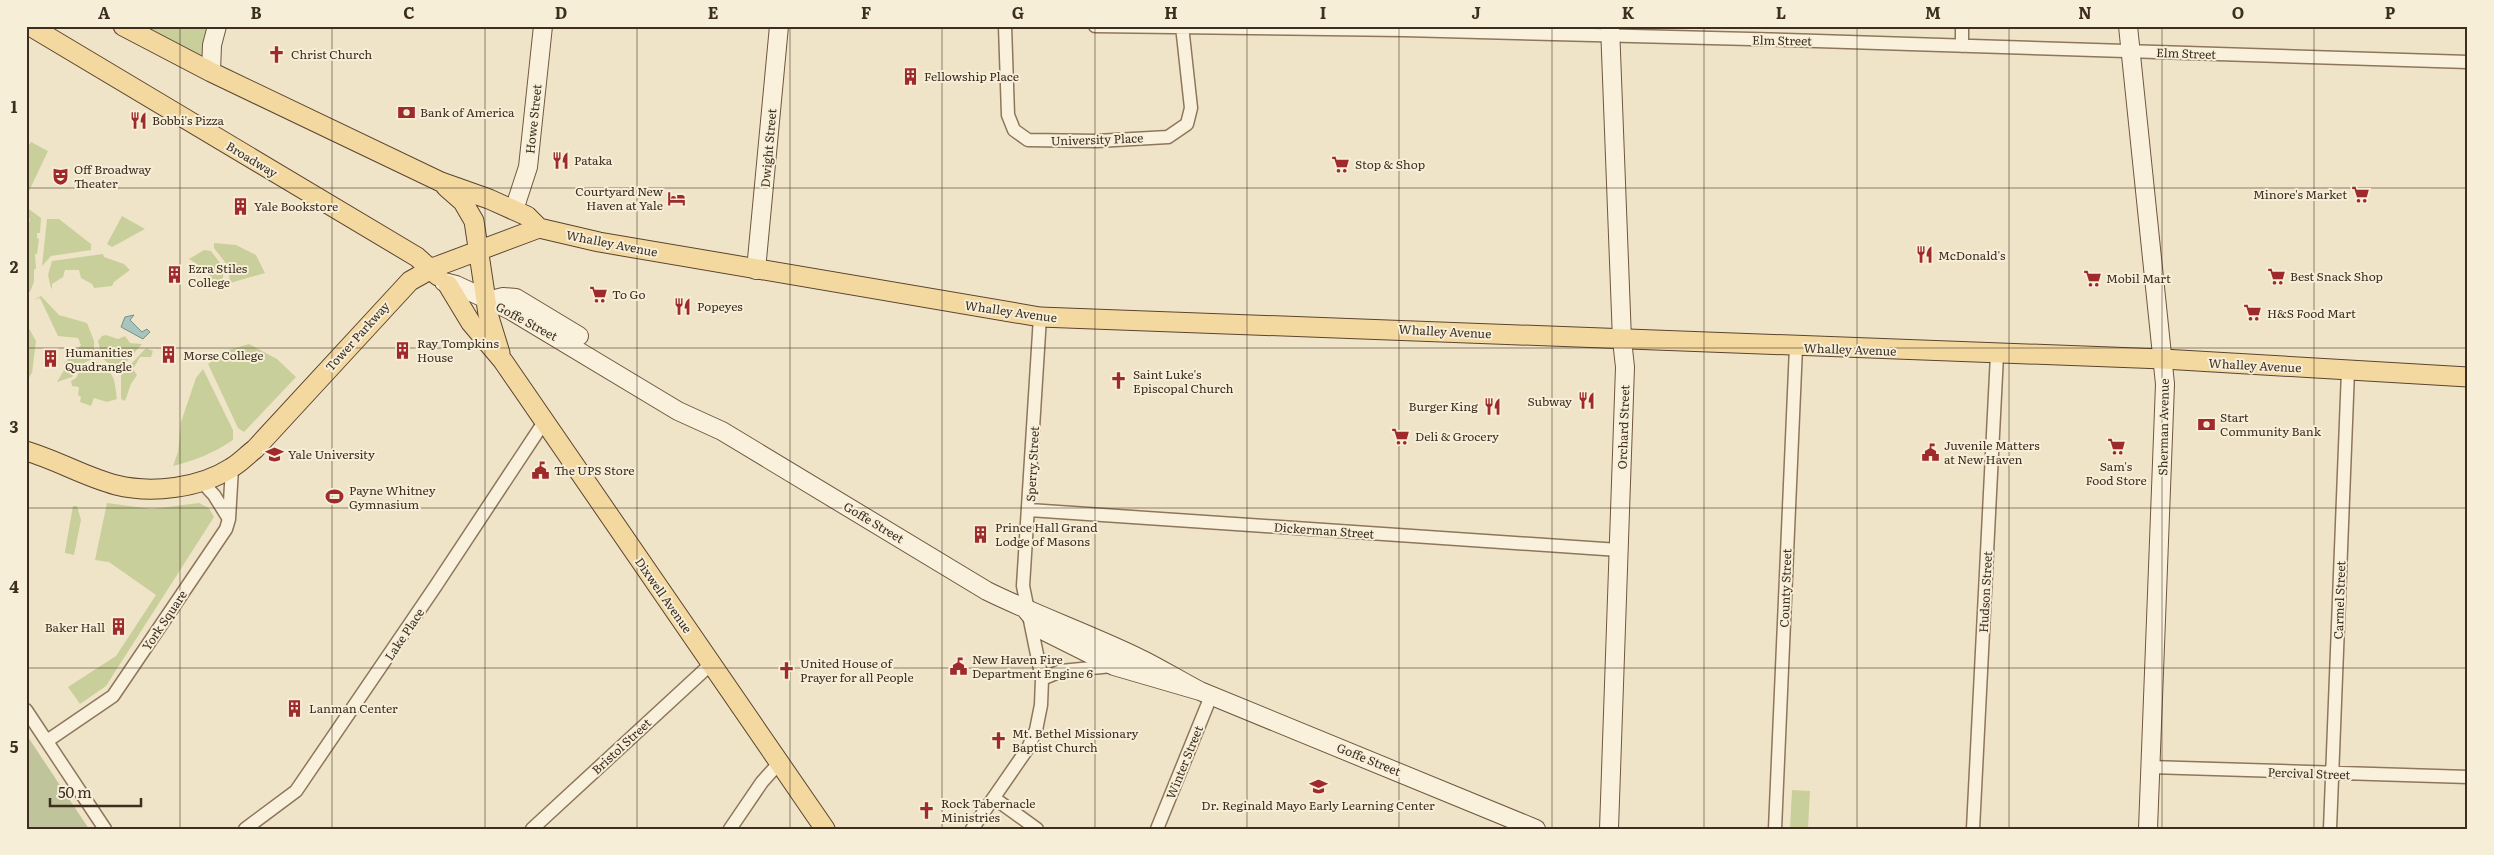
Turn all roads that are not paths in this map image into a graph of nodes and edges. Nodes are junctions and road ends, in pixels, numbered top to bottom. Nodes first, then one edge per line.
1 (30, 26) edge
2 (123, 26) edge
3 (217, 26) edge
4 (543, 26) edge
5 (780, 26) edge
6 (1005, 26) edge
7 (1095, 26) edge
8 (1786, 26) edge
9 (1962, 26) edge
10 (2128, 26) edge
11 (1183, 27) edge
12 (1404, 28) edge
13 (1610, 31) edge
14 (50, 33) edge
15 (1786, 40) junction
16 (1962, 46) junction
17 (2130, 51) junction
18 (2468, 62) edge
19 (211, 72) junction
20 (441, 182) junction
21 (514, 210) junction
22 (538, 228) junction
23 (479, 250) junction
24 (431, 269) junction
25 (756, 270) junction
26 (446, 284) junction
27 (488, 301) junction
28 (1040, 318) junction
29 (1622, 340) junction
30 (1796, 347) junction
31 (1997, 354) junction
32 (2163, 359) junction
33 (503, 361) junction
34 (2348, 371) junction
35 (2468, 376) edge
36 (544, 422) junction
37 (26, 451) edge
38 (232, 468) junction
39 (202, 482) junction
40 (1029, 510) junction
41 (229, 520) junction
42 (1620, 550) junction
43 (1027, 611) junction
44 (711, 664) junction
45 (1114, 666) junction
46 (1042, 679) junction
47 (1206, 694) junction
48 (26, 710) edge
49 (47, 742) junction
50 (780, 762) junction
51 (2150, 767) junction
52 (2332, 774) junction
53 (2468, 777) edge
54 (994, 798) junction
55 (105, 829) edge
56 (245, 829) edge
57 (532, 829) edge
58 (730, 829) edge
59 (825, 829) edge
60 (972, 829) edge
61 (1037, 829) edge
62 (1157, 829) edge
63 (1536, 829) edge
64 (1609, 829) edge
65 (1775, 829) edge
66 (1973, 829) edge
67 (2148, 829) edge
68 (2330, 829) edge

1 - 14 main road, Broadway
2 - 19 main road
3 - 19 main road
4 - 21 main road, Howe Street
5 - 25 main road, Dwight Street
6 - 11 street, University Place
7 - 11 street, Elm Street
8 - 15 street
9 - 16 street
10 - 17 main road, Sherman Avenue
11 - 12 street, Elm Street
12 - 13 street, Elm Street
13 - 15 street, Elm Street
13 - 29 main road, Orchard Street
14 - 24 main road, Broadway
15 - 16 street, Elm Street
16 - 17 street, Elm Street
17 - 18 street, Elm Street
17 - 32 main road, Sherman Avenue
19 - 20 main road
20 - 21 main road, Whalley Avenue
20 - 23 main road, Dixwell Avenue
21 - 22 main road, Whalley Avenue
22 - 23 main road, Tower Parkway
22 - 25 main road, Whalley Avenue
23 - 24 main road, Tower Parkway
23 - 27 main road, Dixwell Avenue
24 - 26 main road, Broadway
24 - 38 main road, Tower Parkway
25 - 28 main road, Whalley Avenue
26 - 27 main road, Goffe Street
26 - 33 main road, Dixwell Avenue
27 - 33 main road, Dixwell Avenue
27 - 43 main road, Goffe Street
28 - 29 main road, Whalley Avenue
28 - 40 street, Sperry Street
29 - 30 main road, Whalley Avenue
29 - 42 main road, Orchard Street
30 - 31 main road, Whalley Avenue
30 - 65 street, County Street
31 - 32 main road, Whalley Avenue
31 - 66 street, Hudson Street
32 - 34 main road, Whalley Avenue
32 - 51 main road, Sherman Avenue
33 - 36 main road, Dixwell Avenue
34 - 35 main road, Whalley Avenue
34 - 52 street, Carmel Street
36 - 44 main road, Dixwell Avenue
36 - 56 street, Lake Place
37 - 39 main road, Tower Parkway
38 - 39 main road, Tower Parkway
38 - 41 street, York Square
39 - 41 street
40 - 42 street, Dickerman Street
40 - 43 street, Sperry Street
41 - 49 street, York Square
42 - 64 main road, Orchard Street
43 - 45 main road, Goffe Street
43 - 46 street, Sperry Street
43 - 47 main road, Goffe Street
44 - 50 main road, Dixwell Avenue
44 - 57 street, Bristol Street
45 - 46 street
45 - 47 main road, Goffe Street
46 - 54 street, Sperry Street
47 - 62 street, Winter Street
47 - 63 main road, Goffe Street
48 - 49 street
49 - 55 street
50 - 58 street
50 - 59 main road, Dixwell Avenue
51 - 52 street, Percival Street
51 - 67 main road, Sherman Avenue
52 - 53 street, Percival Street
52 - 68 street, Carmel Street
54 - 60 street, Sperry Street
54 - 61 street

